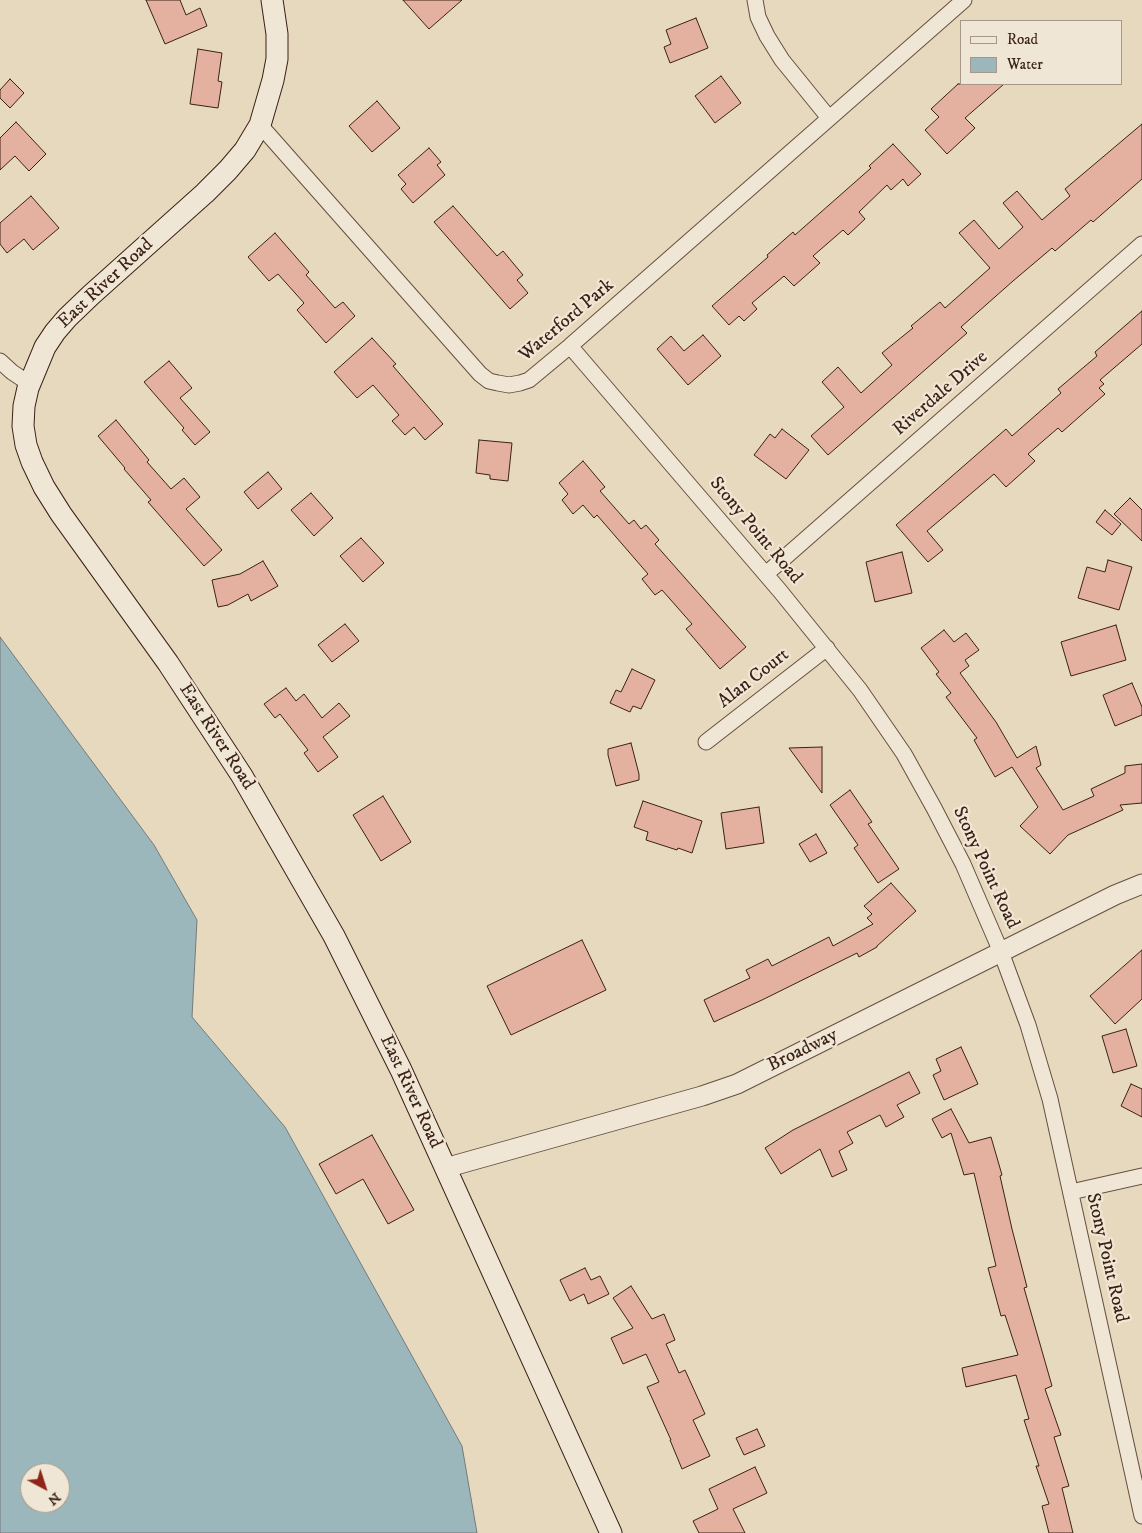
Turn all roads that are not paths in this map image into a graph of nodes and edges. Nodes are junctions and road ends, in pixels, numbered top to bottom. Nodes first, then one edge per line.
1 (272, 0) edge
2 (755, 0) edge
3 (964, 0) edge
4 (830, 118) junction
5 (260, 125) junction
6 (1142, 244) edge
7 (570, 346) junction
8 (0, 361) edge
9 (30, 384) junction
10 (766, 574) junction
11 (827, 648) junction
12 (706, 742) dead end
13 (1142, 884) edge
14 (1002, 952) junction
15 (445, 1168) junction
16 (1142, 1176) edge
17 (1071, 1192) junction
18 (1137, 1465) edge
19 (1142, 1516) edge
20 (611, 1533) edge

1 - 5 main road, East River Road
2 - 4 street
3 - 4 street, Waterford Park
4 - 7 street, Waterford Park
5 - 7 street, Waterford Park
5 - 9 main road, East River Road
6 - 10 street, Riverdale Drive
7 - 10 street, Stony Point Road
8 - 9 street
9 - 15 main road, East River Road
10 - 11 street, Stony Point Road
11 - 12 street, Alan Court
11 - 14 street, Stony Point Road
13 - 14 street, Broadway
14 - 15 street, Broadway
14 - 17 street, Stony Point Road
15 - 20 main road, East River Road
16 - 17 street
17 - 18 street, Stony Point Road
18 - 19 street, Stony Point Road

